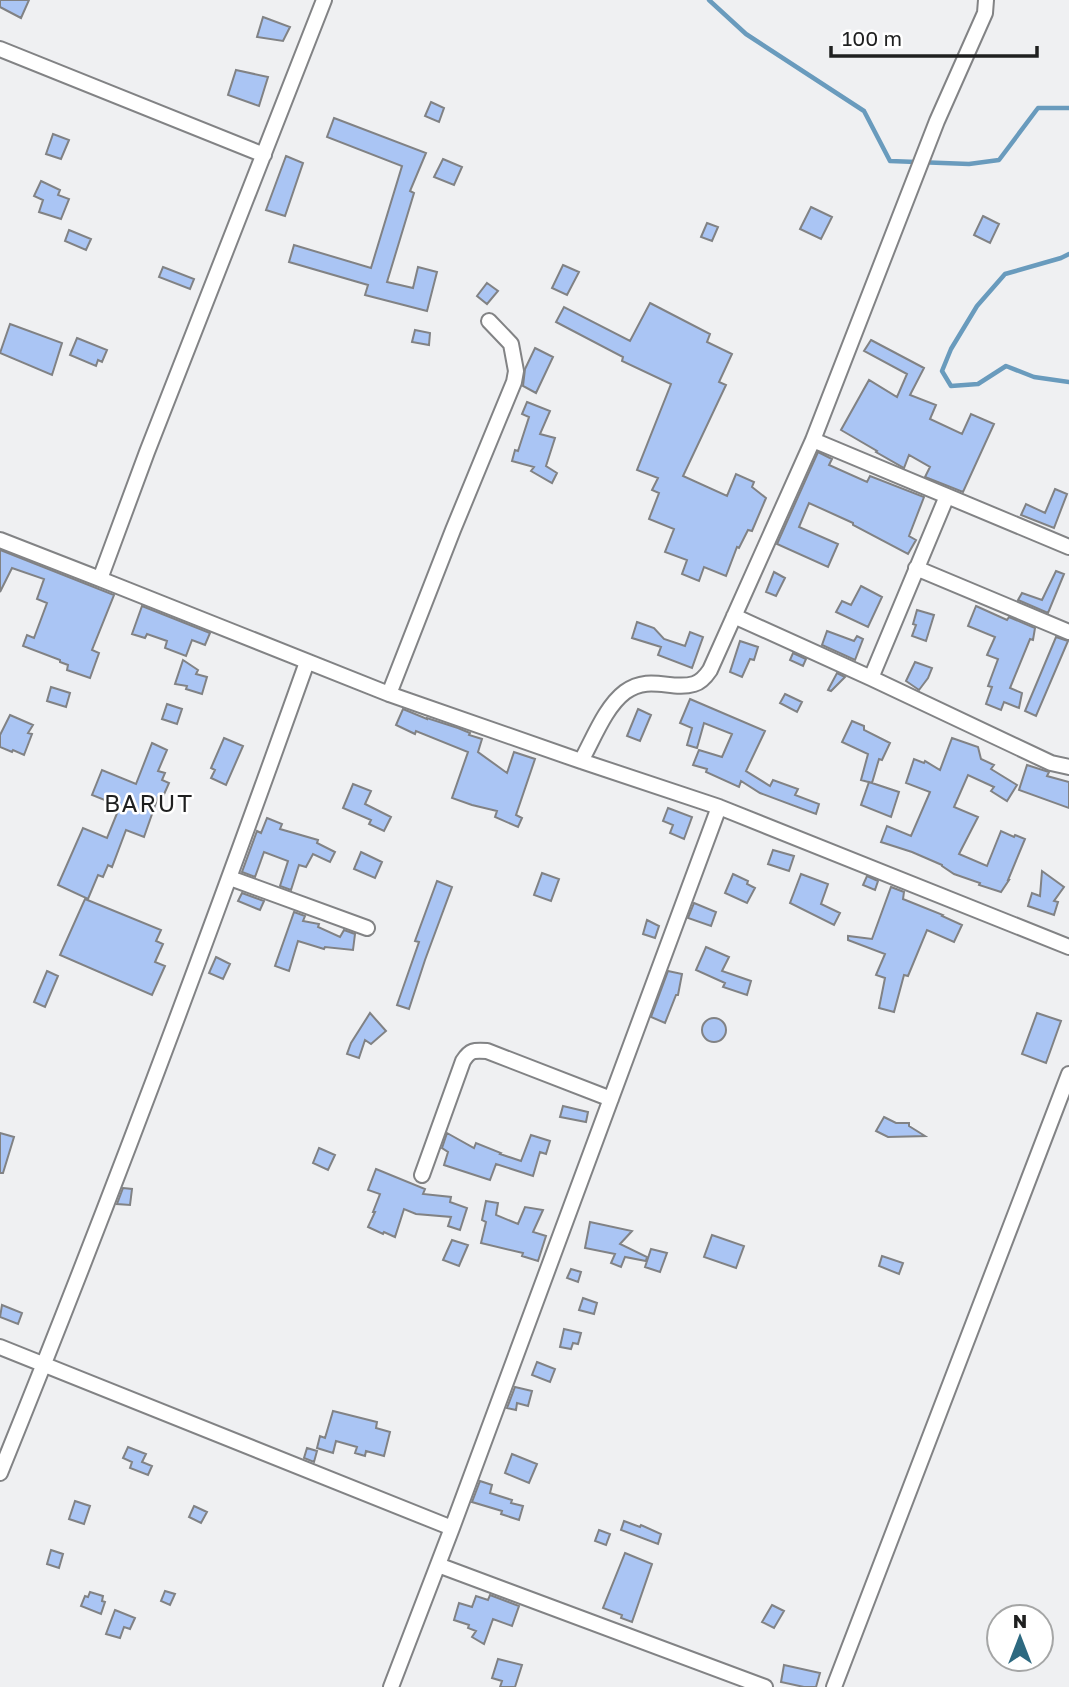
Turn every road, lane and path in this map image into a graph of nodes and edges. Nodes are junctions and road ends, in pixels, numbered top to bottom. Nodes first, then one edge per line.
1 (324, 0) edge
2 (986, 0) edge
3 (0, 50) edge
4 (264, 155) junction
5 (489, 321) dead end
6 (814, 440) junction
7 (947, 496) junction
8 (0, 540) edge
9 (1069, 547) edge
10 (916, 568) junction
11 (100, 579) junction
12 (734, 616) junction
13 (1069, 632) edge
14 (307, 662) junction
15 (871, 678) junction
16 (389, 694) junction
17 (581, 761) junction
18 (1069, 767) edge
19 (719, 807) junction
20 (230, 878) junction
21 (368, 928) dead end
22 (1069, 947) edge
23 (1069, 1074) edge
24 (611, 1099) junction
25 (422, 1175) dead end
26 (0, 1347) edge
27 (44, 1364) junction
28 (0, 1473) edge
29 (452, 1528) junction
30 (438, 1564) junction
31 (391, 1687) edge
32 (765, 1687) edge
33 (834, 1687) edge

1 - 4 street
2 - 6 street
3 - 4 street
4 - 11 street
5 - 16 street
6 - 7 street
6 - 12 street
7 - 9 street
7 - 10 street
8 - 11 street
10 - 13 street
10 - 15 street
11 - 14 street
12 - 15 street
12 - 17 street
14 - 16 street
14 - 20 street
15 - 18 street
16 - 17 street
17 - 19 street
19 - 22 street
19 - 24 street
20 - 21 street
20 - 27 street
23 - 33 street
24 - 25 street
24 - 29 street
26 - 27 street
27 - 28 street
27 - 29 street
29 - 30 street
30 - 31 street
30 - 32 street

